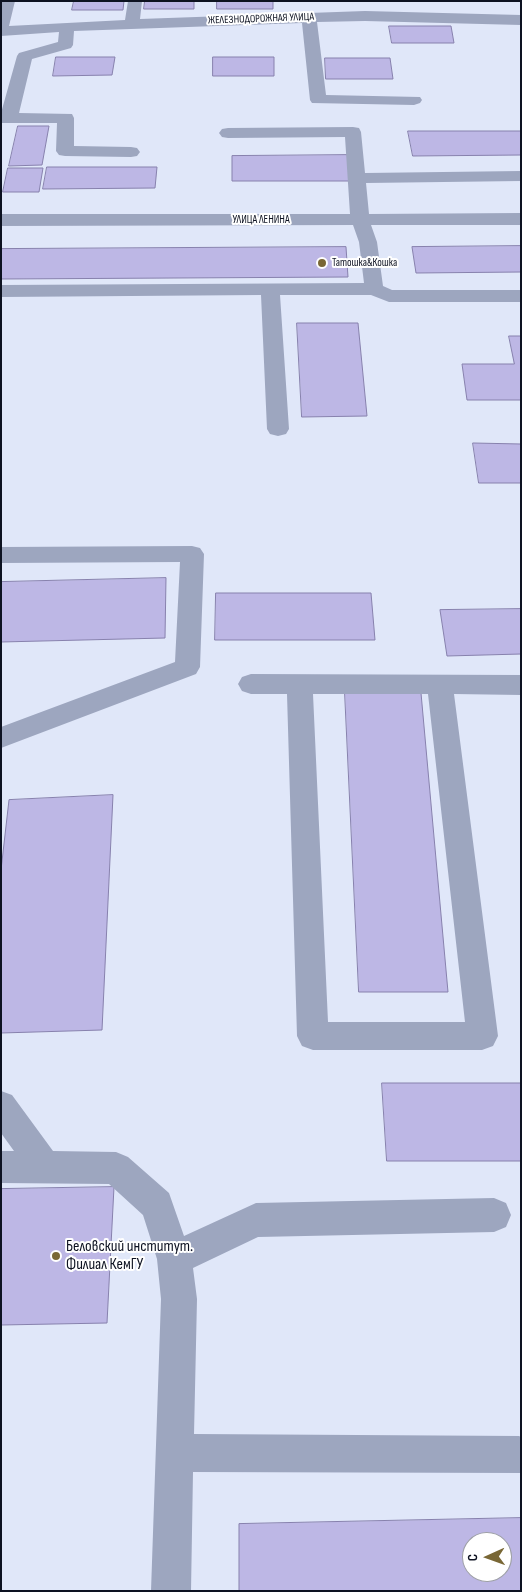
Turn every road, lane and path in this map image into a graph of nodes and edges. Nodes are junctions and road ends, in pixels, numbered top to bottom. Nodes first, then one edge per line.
1 (8, 1) edge
2 (135, 1) edge
3 (309, 18) junction
4 (521, 20) edge
5 (132, 25) junction
6 (67, 27) junction
7 (1, 30) edge
8 (414, 100) dead end
9 (5, 118) edge
10 (228, 133) dead end
11 (131, 152) dead end
12 (521, 176) edge
13 (357, 178) junction
14 (521, 219) edge
15 (1, 220) edge
16 (360, 220) junction
17 (374, 289) junction
18 (270, 290) junction
19 (1, 291) edge
20 (521, 296) edge
21 (278, 429) dead end
22 (1, 555) edge
23 (251, 684) dead end
24 (300, 684) junction
25 (440, 685) junction
26 (521, 685) edge
27 (1, 738) edge
28 (1, 1106) edge
29 (1, 1167) edge
30 (45, 1167) junction
31 (494, 1215) dead end
32 (174, 1260) junction
33 (175, 1454) junction
34 (519, 1455) dead end
35 (171, 1591) edge

1 - 7 street
2 - 5 street
3 - 4 street, ЖЕЛЕЗНОДОРОЖНАЯ УЛИЦА
3 - 5 street, ЖЕЛЕЗНОДОРОЖНАЯ УЛИЦА
3 - 8 street
5 - 6 street, ЖЕЛЕЗНОДОРОЖНАЯ УЛИЦА
6 - 7 street, ЖЕЛЕЗНОДОРОЖНАЯ УЛИЦА
6 - 9 street
9 - 11 street
10 - 13 street
12 - 13 street
13 - 16 street
14 - 16 street, УЛИЦА ЛЕНИНА
15 - 16 street, УЛИЦА ЛЕНИНА
16 - 17 street
17 - 18 street
17 - 20 street
18 - 19 street
18 - 21 street
22 - 27 street
23 - 24 street
24 - 25 street
24 - 25 street
25 - 26 street
28 - 30 street
29 - 30 street
30 - 32 street
31 - 32 street
32 - 33 street
33 - 34 street
33 - 35 street

